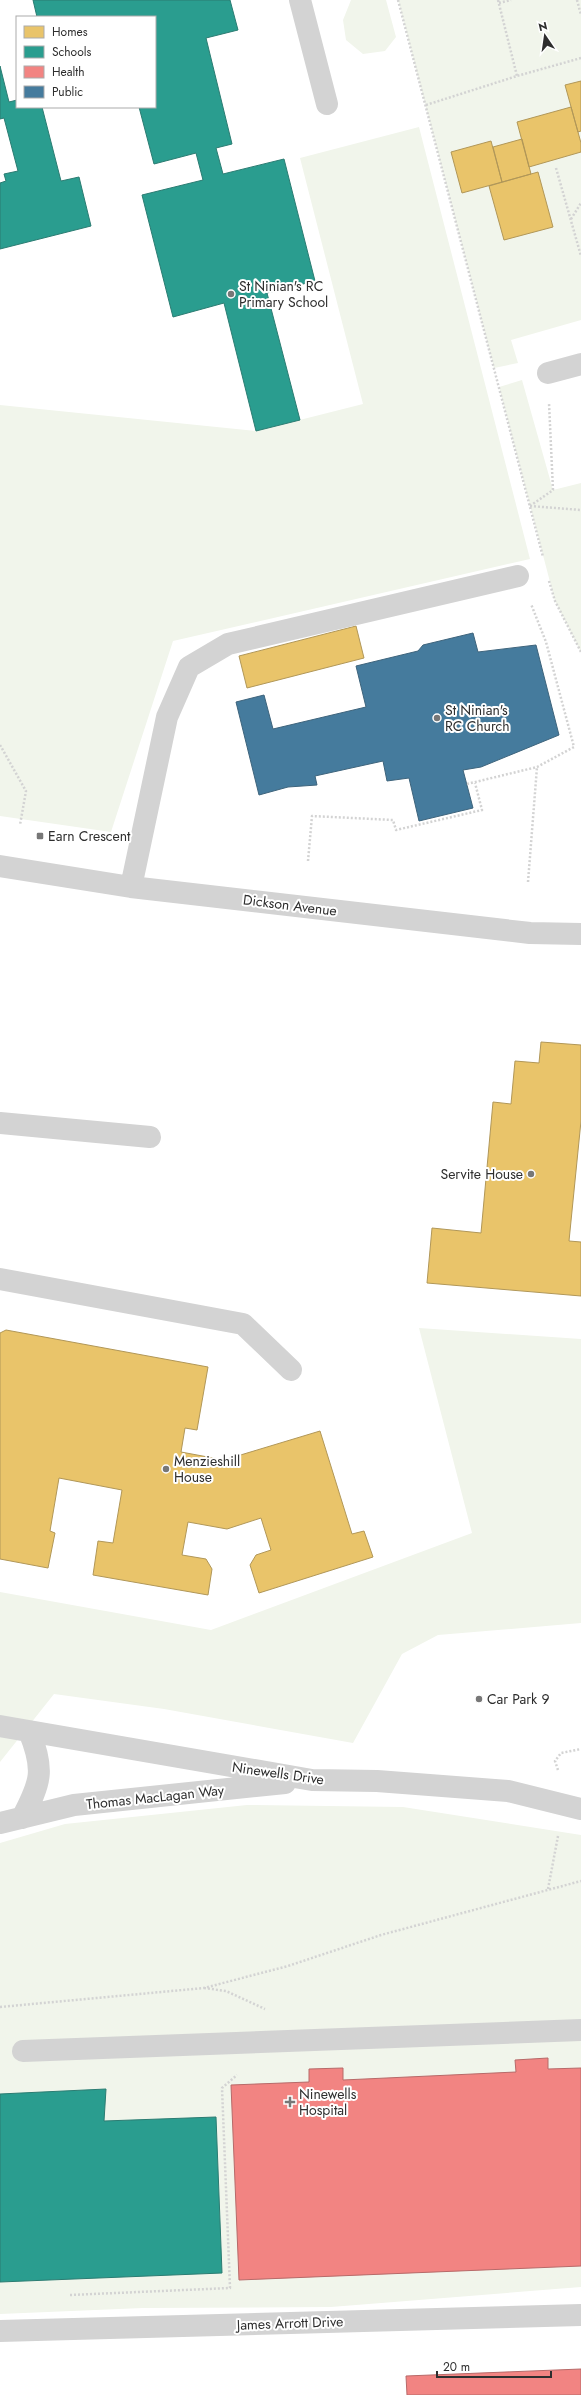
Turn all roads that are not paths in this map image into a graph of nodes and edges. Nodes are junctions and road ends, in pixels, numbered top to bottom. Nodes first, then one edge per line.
1 (300, 0) edge
2 (327, 104) dead end
3 (581, 364) edge
4 (548, 373) road end
5 (518, 576) road end
6 (0, 866) edge
7 (131, 887) junction
8 (581, 934) edge
9 (0, 1123) edge
10 (150, 1137) dead end
11 (0, 1279) edge
12 (291, 1370) dead end
13 (0, 1726) edge
14 (29, 1731) junction
15 (312, 1780) junction
16 (581, 1809) edge
17 (22, 1818) junction
18 (0, 1823) edge
19 (581, 2030) edge
20 (23, 2051) dead end
21 (581, 2316) edge
22 (0, 2331) edge

1 - 2 street
3 - 4 street
5 - 7 street
6 - 7 street, Dickson Avenue
7 - 8 street, Dickson Avenue
9 - 10 street
11 - 12 street
13 - 14 street, Ninewells Drive
14 - 15 street, Ninewells Drive
14 - 17 street
15 - 16 street, Ninewells Drive
15 - 17 street, Thomas MacLagan Way
17 - 18 street, Thomas MacLagan Way
19 - 20 street
21 - 22 street, James Arrott Drive

